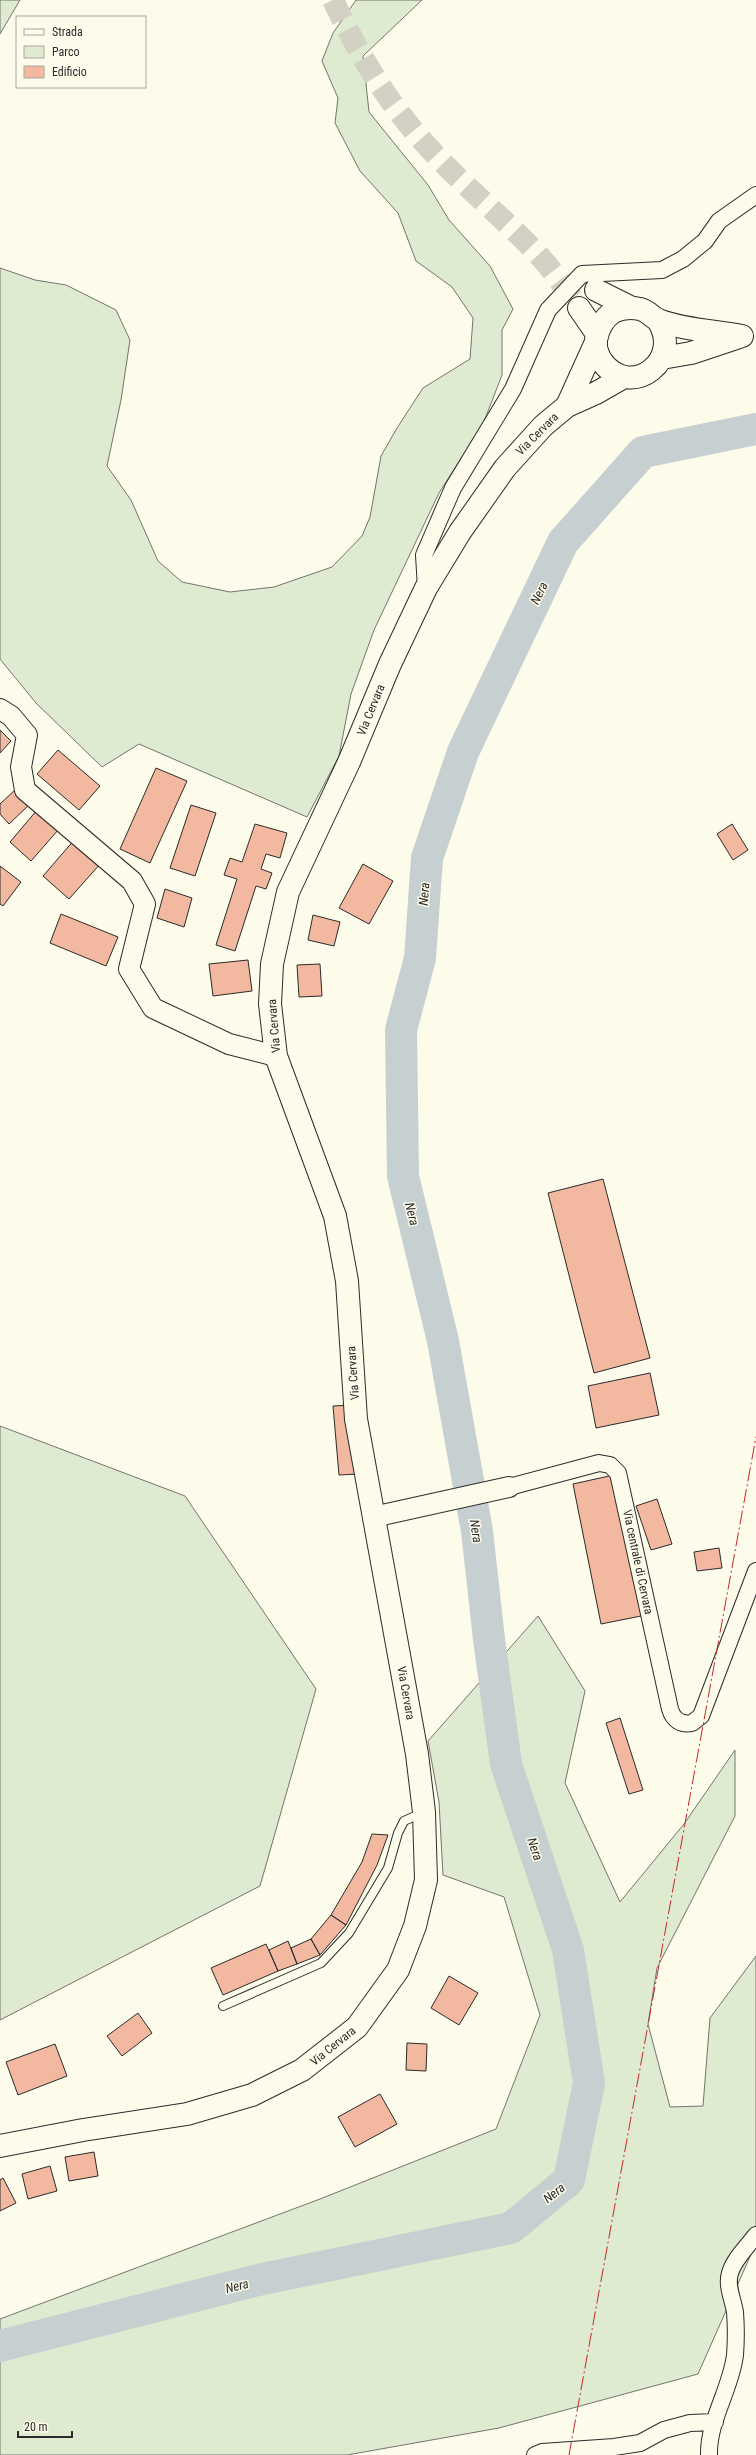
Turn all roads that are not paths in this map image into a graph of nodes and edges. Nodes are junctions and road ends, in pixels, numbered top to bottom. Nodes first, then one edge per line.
1 (756, 195) edge
2 (596, 290) tunnel mouth
3 (579, 308) tunnel mouth
4 (632, 308) junction
5 (657, 319) junction
6 (749, 334) edge
7 (597, 338) junction
8 (662, 358) junction
9 (624, 376) junction
10 (567, 406) junction
11 (426, 588) junction
12 (0, 709) edge
13 (276, 1056) junction
14 (509, 1486) joint
15 (372, 1517) junction
16 (756, 1571) edge
17 (424, 1812) junction
18 (223, 2006) dead end
19 (0, 2146) edge
20 (756, 2235) edge
21 (715, 2422) junction
22 (535, 2455) edge
23 (709, 2455) edge

1 - 11 street
2 - 4 main road
3 - 7 main road
4 - 5 main road
4 - 7 main road
5 - 6 main road
5 - 8 main road
6 - 8 main road
7 - 9 main road
7 - 10 main road, Via Cervara
8 - 9 main road
9 - 10 main road, Via Cervara
10 - 11 main road, Via Cervara
11 - 13 main road, Via Cervara
12 - 13 street
13 - 15 main road, Via Cervara
14 - 15 street, Via centrale di Cervara
14 - 16 street, Via centrale di Cervara
15 - 17 main road, Via Cervara
17 - 18 lane
17 - 19 main road, Via Cervara
20 - 21 street
21 - 22 street
21 - 23 street

